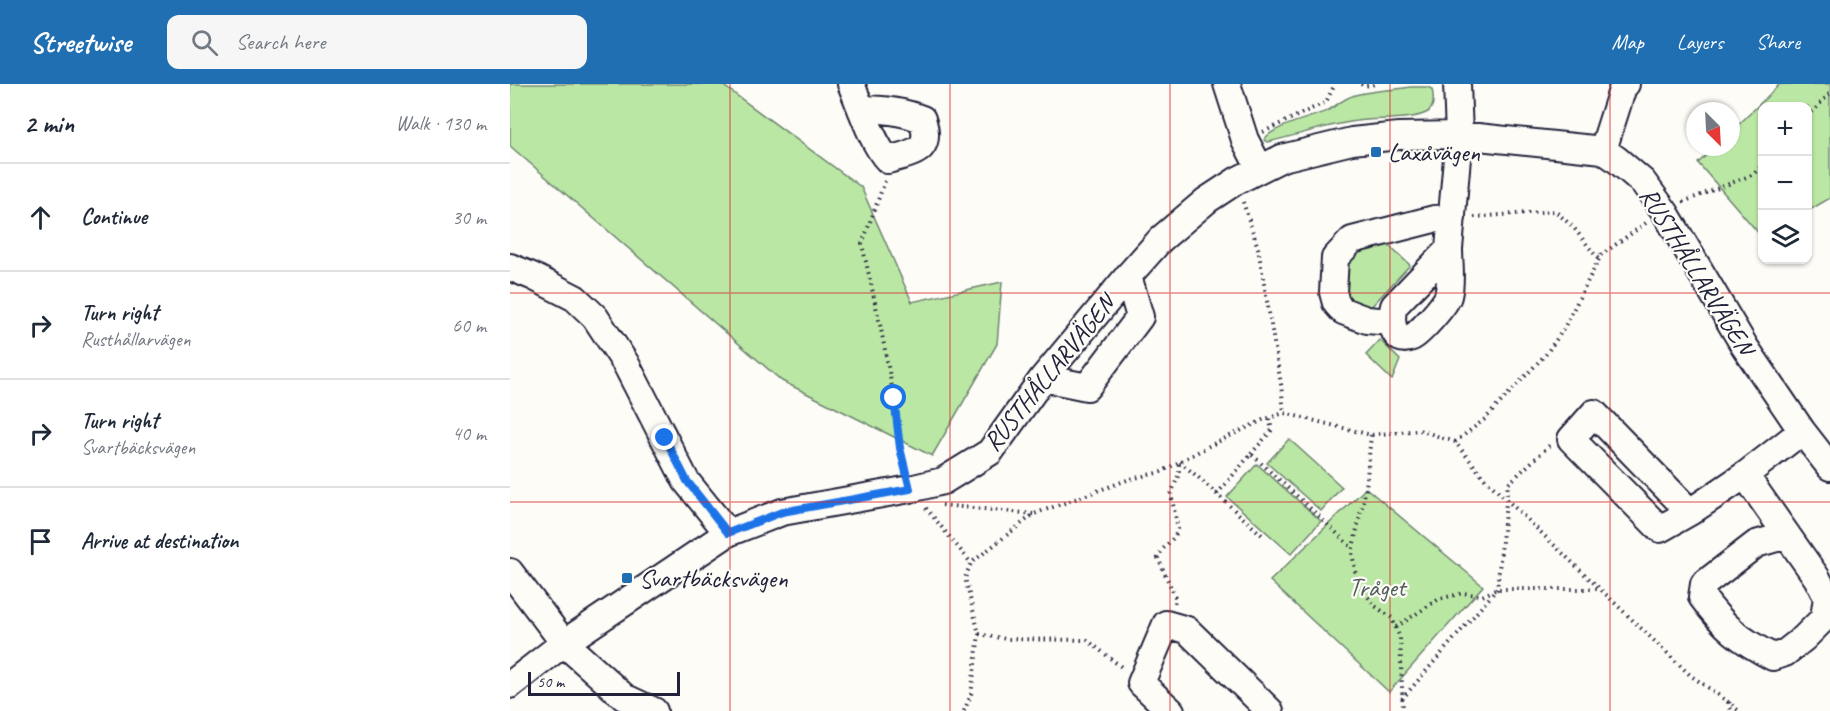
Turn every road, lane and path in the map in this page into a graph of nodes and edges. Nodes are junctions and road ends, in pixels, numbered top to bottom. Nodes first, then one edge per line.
1 (851, 84) edge
2 (1227, 84) edge
3 (1335, 84) edge
4 (1361, 84) edge
5 (1375, 84) edge
6 (1457, 84) edge
7 (1626, 84) edge
8 (1830, 93) edge
9 (861, 109) junction
10 (1812, 113) edge
11 (1459, 135) junction
12 (1245, 140) junction
13 (1603, 150) junction
14 (888, 160) junction
15 (1260, 169) junction
16 (1758, 170) edge
17 (1236, 181) junction
18 (1674, 206) dead end
19 (1452, 218) junction
20 (1646, 223) dead end
21 (1449, 249) junction
22 (1599, 260) junction
23 (510, 267) edge
24 (1128, 276) junction
25 (1391, 322) junction
26 (1043, 378) junction
27 (1284, 413) junction
28 (1269, 418) junction
29 (1802, 431) junction
30 (1371, 435) junction
31 (1571, 439) junction
32 (1455, 442) junction
33 (1251, 454) junction
34 (1179, 462) junction
35 (1830, 467) edge
36 (1745, 476) junction
37 (910, 489) junction
38 (1217, 494) junction
39 (1506, 498) junction
40 (1690, 512) junction
41 (1034, 514) junction
42 (728, 533) junction
43 (1262, 535) dead end
44 (1787, 535) junction
45 (1352, 548) junction
46 (971, 563) junction
47 (511, 574) edge
48 (1601, 589) junction
49 (1497, 590) junction
50 (1166, 624) junction
51 (1396, 627) junction
52 (979, 634) junction
53 (564, 643) junction
54 (1141, 683) junction
55 (510, 685) edge
56 (1402, 699) junction
57 (1728, 702) junction
58 (654, 711) edge
59 (964, 711) edge
60 (1172, 711) edge
61 (1270, 711) edge
62 (1403, 711) edge
63 (1731, 711) edge
64 (1739, 711) edge

1 - 9 street
2 - 12 street
3 - 12 path
4 - 5 path
6 - 11 street
7 - 13 street
8 - 10 path
9 - 14 street
9 - 14 street
11 - 13 street, RUSTHÅLLARVÄGEN
11 - 15 street, RUSTHÅLLARVÄGEN
11 - 19 street
12 - 15 street
13 - 29 street, RUSTHÅLLARVÄGEN
14 - 37 path
15 - 17 street, RUSTHÅLLARVÄGEN
16 - 18 path
17 - 24 street, RUSTHÅLLARVÄGEN
17 - 27 path
19 - 21 street
19 - 22 path
19 - 25 street
20 - 22 path
21 - 25 street
21 - 25 street
22 - 32 path
23 - 42 street
24 - 26 street, RUSTHÅLLARVÄGEN
24 - 26 street
26 - 37 street, RUSTHÅLLARVÄGEN
27 - 28 path
27 - 30 path
28 - 33 path
28 - 34 path
29 - 35 street, RUSTHÅLLARVÄGEN
29 - 36 street
30 - 32 path
30 - 45 path
31 - 39 path
31 - 40 street
31 - 40 street
32 - 39 path
33 - 38 path
33 - 45 path
34 - 38 path
34 - 41 path
34 - 50 path
36 - 40 street
36 - 44 street
37 - 42 street, RUSTHÅLLARVÄGEN
38 - 43 path
39 - 48 path
39 - 49 path
41 - 46 path
41 - 46 path
42 - 53 street, RUSTHÅLLARVÄGEN
44 - 44 street
45 - 51 path
46 - 52 path
47 - 53 street
48 - 49 path
48 - 57 path
49 - 51 path
49 - 56 path
50 - 54 street
50 - 61 street
51 - 56 path
52 - 54 path
52 - 59 path
53 - 55 street, RUSTHÅLLARVÄGEN
53 - 58 street
54 - 60 street
56 - 62 path
57 - 63 path
57 - 64 path

